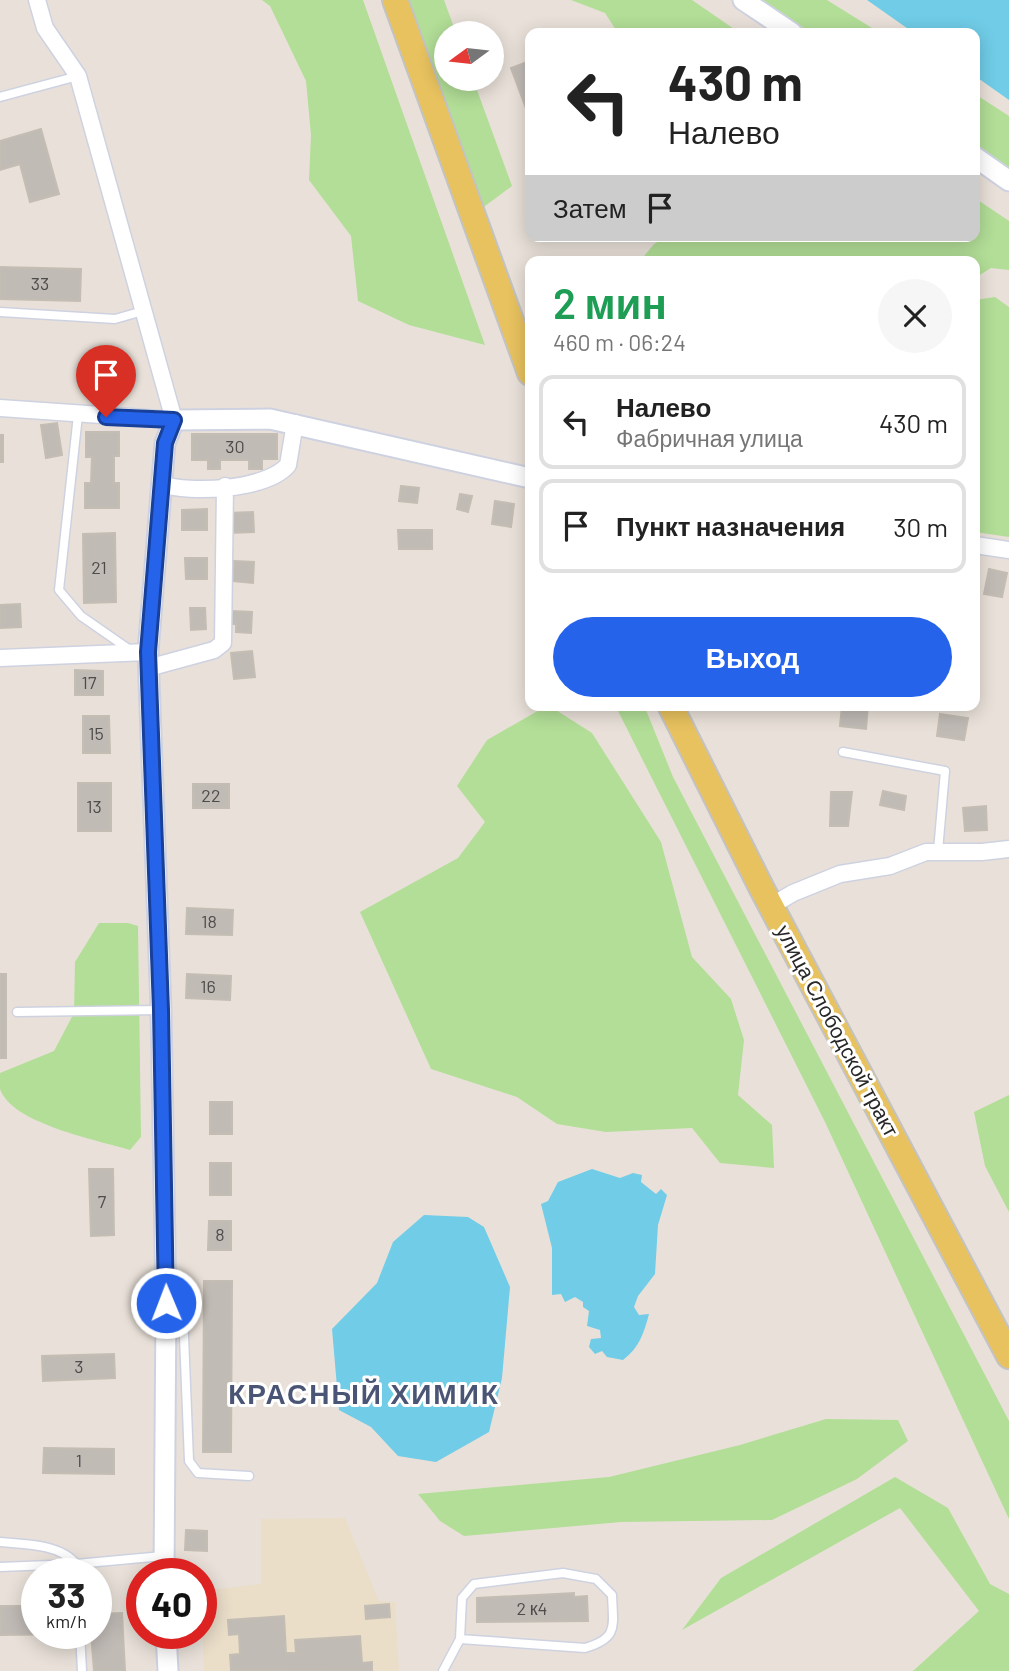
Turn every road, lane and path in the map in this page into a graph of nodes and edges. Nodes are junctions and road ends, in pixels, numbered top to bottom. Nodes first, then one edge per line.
1 (37, 0) edge
2 (743, 0) edge
3 (399, 3) edge
4 (785, 28) edge
5 (78, 76) junction
6 (0, 97) edge
7 (980, 161) edge
8 (1009, 181) edge
9 (143, 311) junction
10 (0, 312) edge
11 (525, 359) edge
12 (0, 408) edge
13 (78, 415) junction
14 (174, 420) junction
15 (295, 424) junction
16 (525, 477) edge
17 (161, 484) junction
18 (225, 486) junction
19 (980, 546) edge
20 (1009, 550) edge
21 (143, 657) junction
22 (0, 658) edge
23 (673, 711) edge
24 (843, 752) dead end
25 (1009, 849) edge
26 (938, 851) junction
27 (771, 906) junction
28 (161, 1010) junction
29 (18, 1012) dead end
30 (166, 1303) junction
31 (1009, 1356) edge
32 (249, 1476) dead end
33 (0, 1542) edge
34 (71, 1558) edge
35 (163, 1558) edge
36 (0, 1567) edge
37 (21, 1568) edge
38 (460, 1639) junction
39 (81, 1649) edge
40 (167, 1649) edge
41 (82, 1671) edge
42 (168, 1671) edge
43 (443, 1671) edge

1 - 5 street
2 - 4 street
3 - 11 main road
5 - 6 lane
5 - 9 street
7 - 8 street
9 - 10 lane
9 - 14 street
12 - 13 street
13 - 14 street
13 - 21 lane
14 - 15 street
14 - 17 street
15 - 16 street
15 - 18 street
17 - 18 street
17 - 21 street
18 - 21 street
19 - 20 street
21 - 22 street
21 - 28 street
23 - 27 main road, улица Слободской тракт
24 - 26 lane
25 - 26 street
26 - 27 street
27 - 31 main road, улица Слободской тракт
28 - 29 lane
28 - 30 street
30 - 32 lane
30 - 35 street
33 - 34 lane
36 - 37 lane
38 - 38 lane
38 - 43 lane
39 - 41 lane
40 - 42 street

